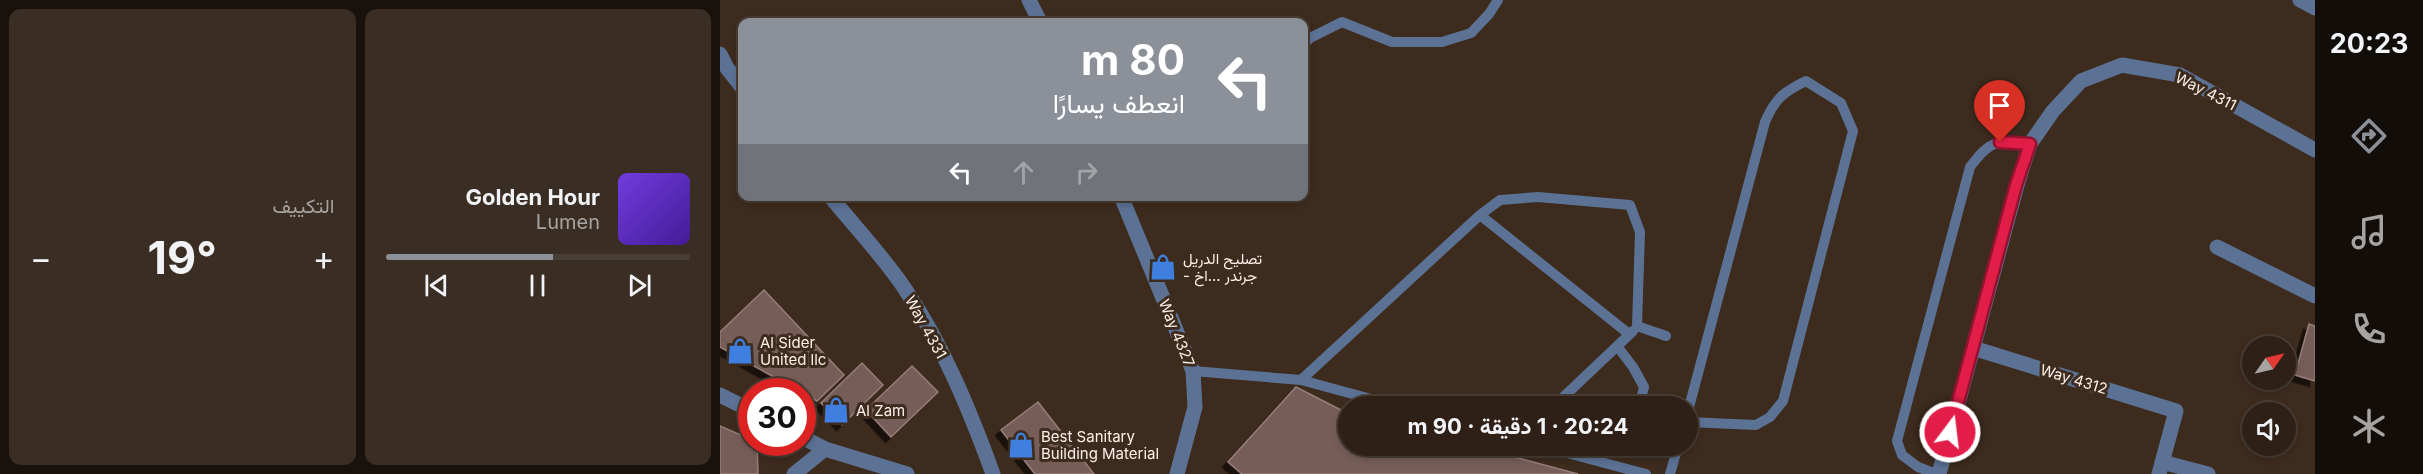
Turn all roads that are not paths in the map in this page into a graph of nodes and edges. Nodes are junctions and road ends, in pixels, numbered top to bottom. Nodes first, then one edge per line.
1 (1029, 0) edge
2 (1498, 0) edge
3 (2300, 0) edge
4 (2315, 8) edge
5 (1038, 18) edge
6 (1308, 40) edge
7 (720, 54) edge
8 (738, 82) edge
9 (2030, 144) junction
10 (2315, 150) edge
11 (834, 201) edge
12 (1123, 201) edge
13 (1480, 215) junction
14 (2217, 247) dead end
15 (2315, 296) edge
16 (1633, 330) junction
17 (1666, 336) dead end
18 (1617, 346) junction
19 (1973, 348) junction
20 (1193, 371) junction
21 (1301, 380) junction
22 (720, 395) edge
23 (1361, 396) edge
24 (1564, 396) edge
25 (1642, 396) edge
26 (1692, 396) edge
27 (738, 404) edge
28 (1698, 422) edge
29 (816, 444) edge
30 (825, 449) junction
31 (1579, 456) edge
32 (1590, 456) edge
33 (1675, 456) edge
34 (1587, 458) junction
35 (2161, 468) edge
36 (885, 470) edge
37 (794, 474) edge
38 (907, 474) edge
39 (993, 474) edge
40 (1177, 474) edge
41 (1646, 474) edge
42 (1670, 474) edge
43 (1938, 474) edge
44 (2208, 474) edge

1 - 5 street
2 - 6 lane
3 - 4 street
7 - 8 street
9 - 10 street, Way 4311
9 - 19 street, Way 4311
9 - 43 lane
11 - 39 street, Way 4331
12 - 20 street, Way 4327
13 - 16 lane
13 - 16 lane
13 - 21 lane
14 - 15 street
16 - 17 lane
16 - 18 lane
18 - 24 lane
18 - 25 lane
19 - 35 street, Way 4312
19 - 43 street, Way 4311
20 - 21 lane
20 - 40 street, Way 4327
21 - 23 lane
22 - 27 street
26 - 28 lane
29 - 30 street
30 - 36 street
30 - 37 street
31 - 34 lane
32 - 34 lane
33 - 42 lane
34 - 41 lane
35 - 44 street
36 - 38 street

